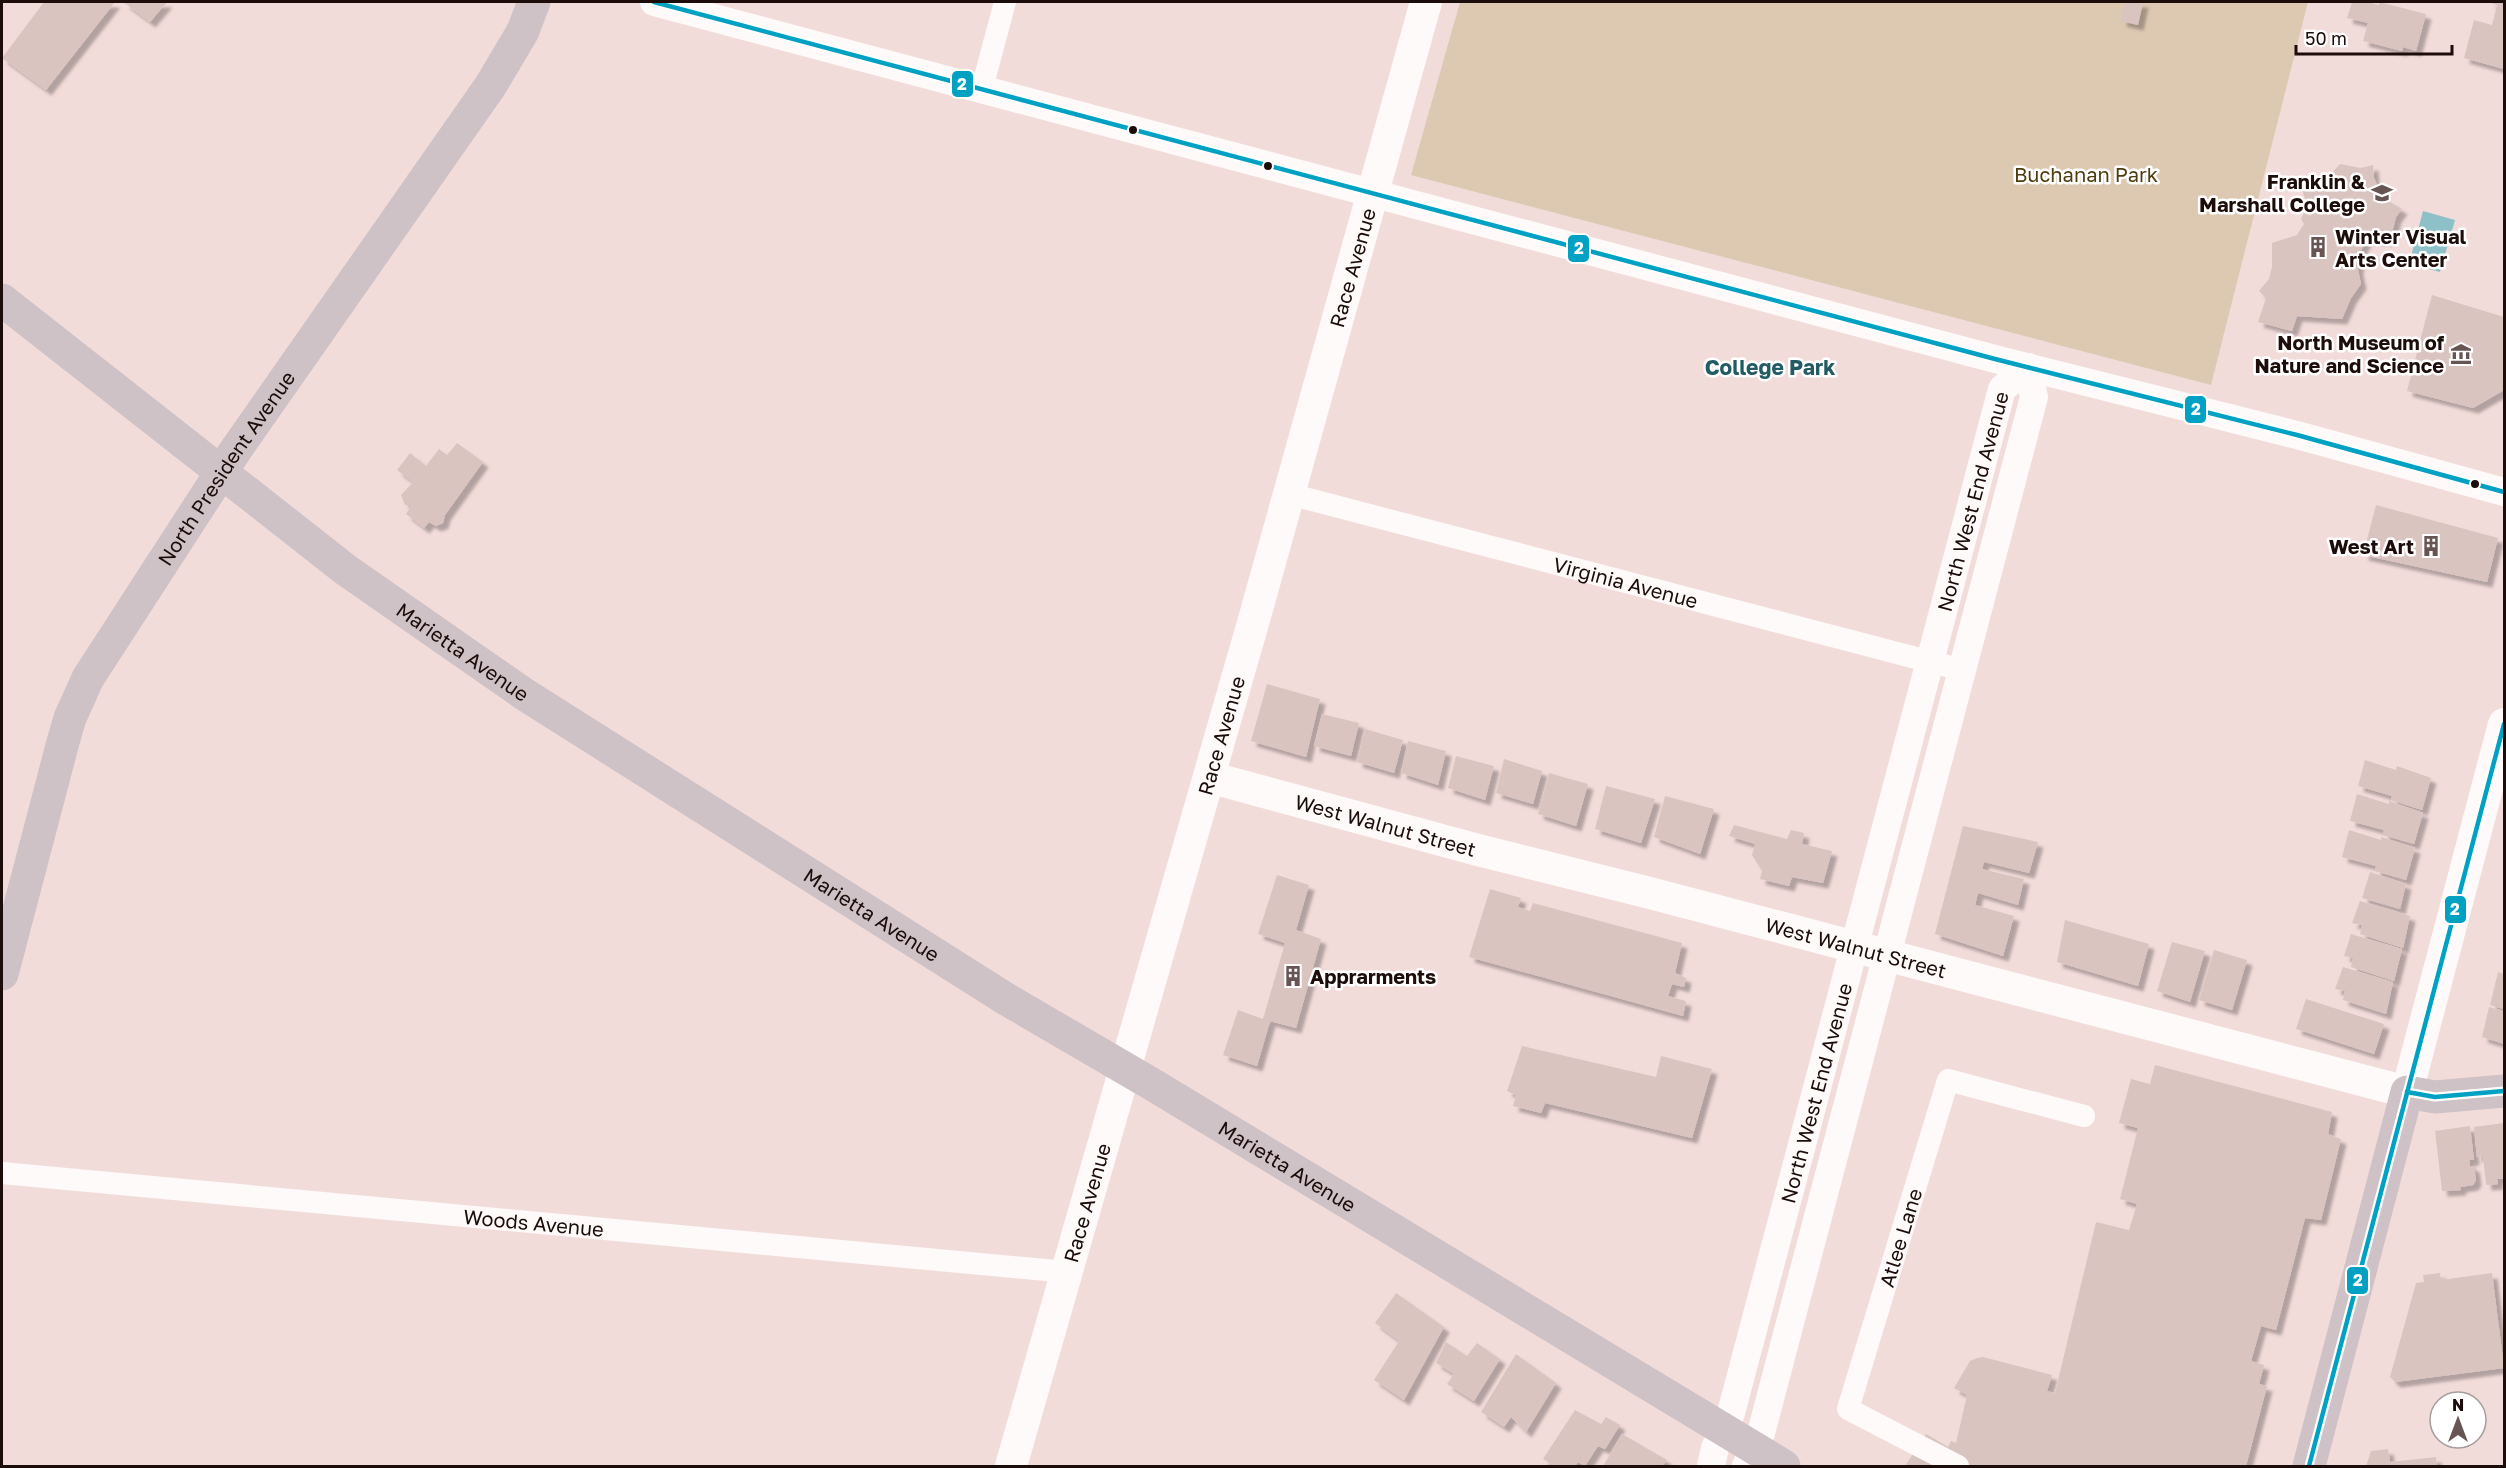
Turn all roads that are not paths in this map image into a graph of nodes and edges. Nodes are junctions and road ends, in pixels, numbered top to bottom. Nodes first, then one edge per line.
1 (534, 2) edge
2 (654, 2) edge
3 (1005, 2) edge
4 (1426, 2) edge
5 (982, 88) junction
6 (1372, 191) junction
7 (2, 300) edge
8 (2028, 367) junction
9 (221, 473) junction
10 (2505, 492) edge
11 (1289, 494) junction
12 (1930, 661) junction
13 (1962, 670) junction
14 (2505, 724) edge
15 (1209, 777) junction
16 (1855, 946) junction
17 (1887, 955) junction
18 (2, 974) edge
19 (1125, 1069) junction
20 (2505, 1091) edge
21 (2407, 1092) junction
22 (2084, 1116) dead end
23 (2, 1173) edge
24 (1067, 1272) junction
25 (1724, 1430) junction
26 (1750, 1457) edge
27 (1011, 1467) edge
28 (1711, 1467) edge
29 (1784, 1467) edge
30 (1958, 1467) edge
31 (2309, 1467) edge

1 - 9 main road, North President Avenue
2 - 5 street
3 - 5 street
4 - 6 main road, Race Avenue
5 - 6 street
6 - 8 street
6 - 11 main road, Race Avenue
7 - 9 main road, Marietta Avenue
8 - 10 street
8 - 12 street, North West End Avenue
8 - 13 street, North West End Avenue
9 - 18 main road, North President Avenue
9 - 19 main road, Marietta Avenue
11 - 12 street, Virginia Avenue
11 - 15 main road, Race Avenue
12 - 13 street, Virginia Avenue
12 - 16 street, North West End Avenue
13 - 17 street, North West End Avenue
14 - 21 main road
15 - 16 main road, West Walnut Street
15 - 19 main road, Race Avenue
16 - 17 main road, West Walnut Street
16 - 25 street, North West End Avenue
17 - 21 main road, West Walnut Street
17 - 26 street, North West End Avenue
19 - 24 main road, Race Avenue
19 - 25 main road, Marietta Avenue
20 - 21 main road, West Walnut Street
21 - 31 main road
22 - 30 street, Atlee Lane
23 - 24 street, Woods Avenue
24 - 27 main road, Race Avenue
25 - 26 main road, Marietta Avenue
25 - 28 street, North West End Avenue
26 - 29 main road, Marietta Avenue

